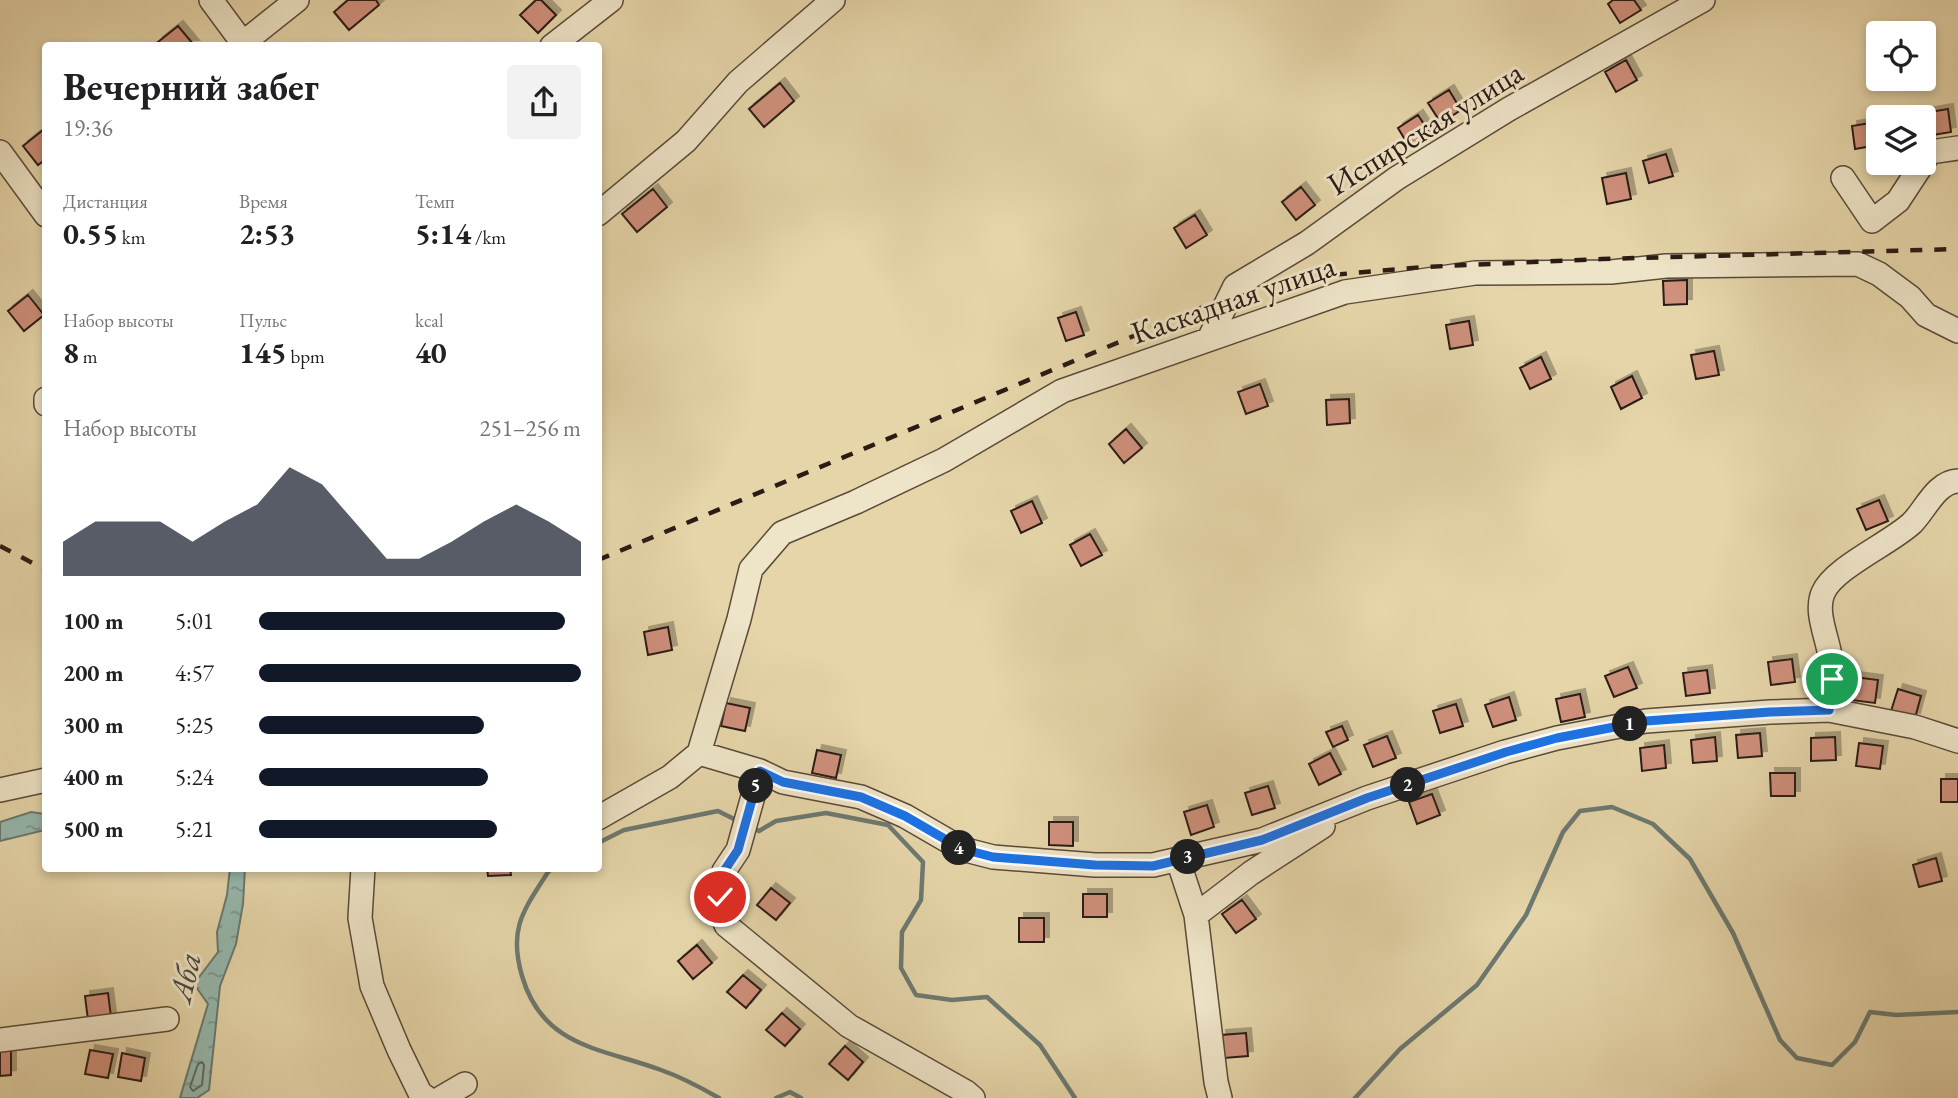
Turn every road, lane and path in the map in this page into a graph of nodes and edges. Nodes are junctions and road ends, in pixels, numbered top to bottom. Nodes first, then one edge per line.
1 (211, 0) edge
2 (297, 0) edge
3 (611, 0) edge
4 (833, 0) edge
5 (1703, 0) edge
6 (242, 42) edge
7 (246, 42) edge
8 (557, 42) edge
9 (1958, 148) edge
10 (1936, 151) edge
11 (0, 152) edge
12 (1915, 175) edge
13 (1843, 178) dead end
14 (42, 210) edge
15 (602, 211) edge
16 (1958, 331) edge
17 (1209, 339) junction
18 (1958, 481) edge
19 (1829, 710) junction
20 (1958, 741) edge
21 (699, 753) junction
22 (760, 771) junction
23 (42, 781) edge
24 (0, 790) edge
25 (1367, 798) junction
26 (602, 816) edge
27 (1178, 860) junction
28 (363, 872) edge
29 (1196, 915) junction
30 (167, 1019) dead end
31 (0, 1040) edge
32 (465, 1084) dead end
33 (427, 1098) edge
34 (441, 1098) edge
35 (973, 1098) edge
36 (1220, 1098) edge

1 - 6 street
2 - 7 street
3 - 8 street
4 - 15 street
5 - 17 street, Испирская улица
9 - 10 street
11 - 14 street
12 - 13 street
16 - 17 street, Каскадная улица
17 - 21 street, Каскадная улица
18 - 19 street
19 - 20 street
19 - 25 street
21 - 22 street
21 - 26 street
22 - 27 street
22 - 35 street
23 - 24 street
25 - 27 street
25 - 29 street
27 - 29 street
28 - 33 street
29 - 36 street
30 - 31 street
32 - 34 street

